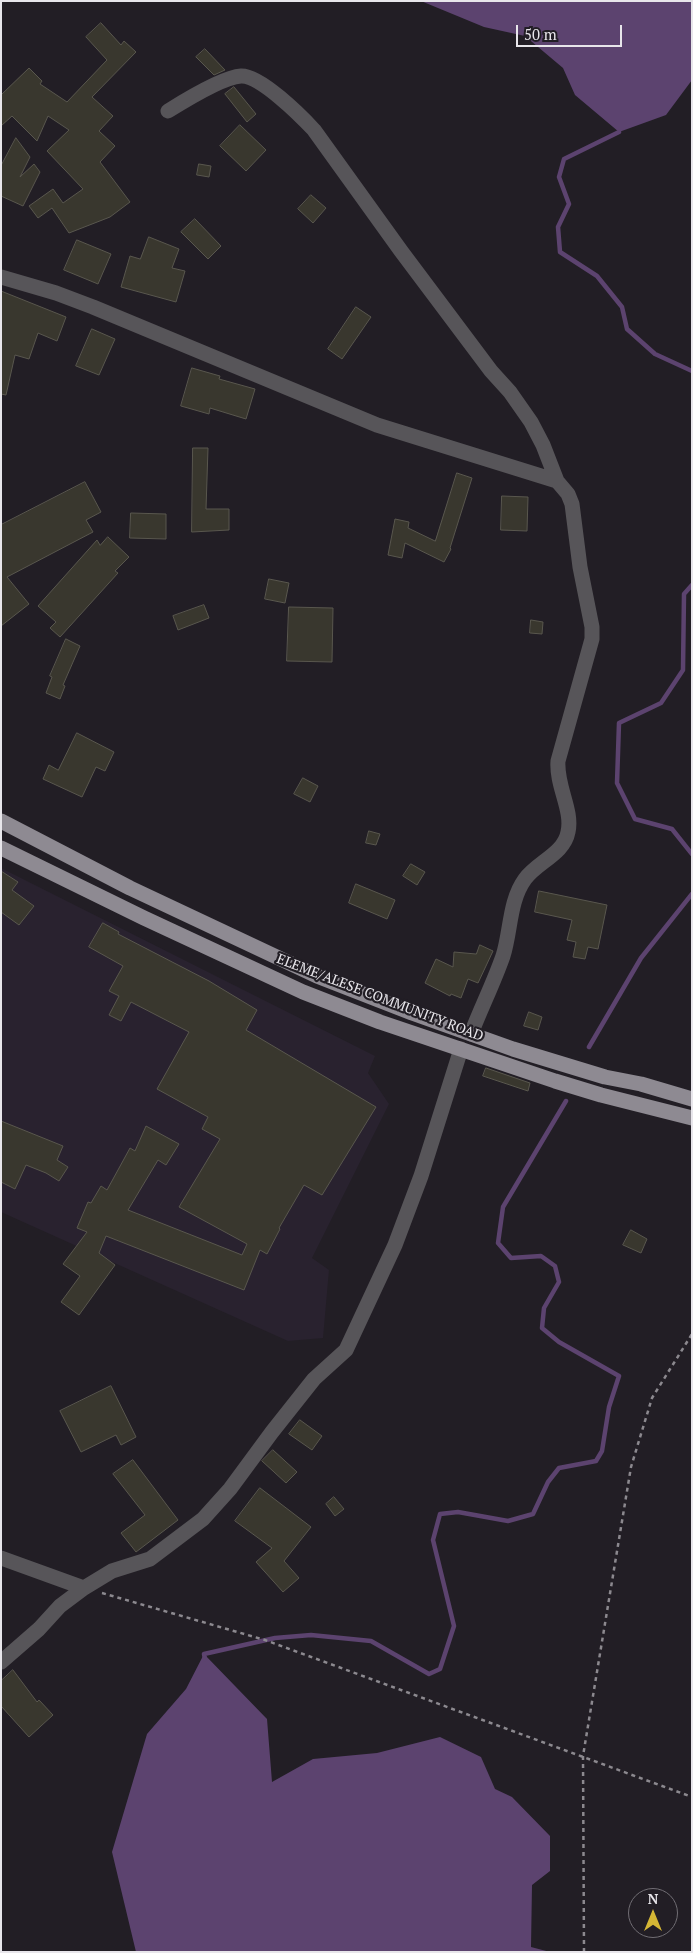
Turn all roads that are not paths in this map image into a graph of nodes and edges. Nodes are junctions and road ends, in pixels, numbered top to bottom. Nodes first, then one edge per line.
1 (168, 111) dead end
2 (1, 277) edge
3 (557, 481) junction
4 (1, 821) edge
5 (1, 848) edge
6 (471, 1034) junction
7 (461, 1049) junction
8 (692, 1099) edge
9 (692, 1118) edge
10 (1, 1558) edge
11 (84, 1588) junction
12 (1, 1662) edge

1 - 3 street
2 - 3 street
3 - 6 street
4 - 6 main road, ELEME/ALESE COMMUNITY ROAD
5 - 7 main road, ELEME/ALESE COMMUNITY ROAD
6 - 8 main road, ELEME/ALESE COMMUNITY ROAD
7 - 9 main road, ELEME/ALESE COMMUNITY ROAD
7 - 11 street
10 - 11 street
11 - 12 street

